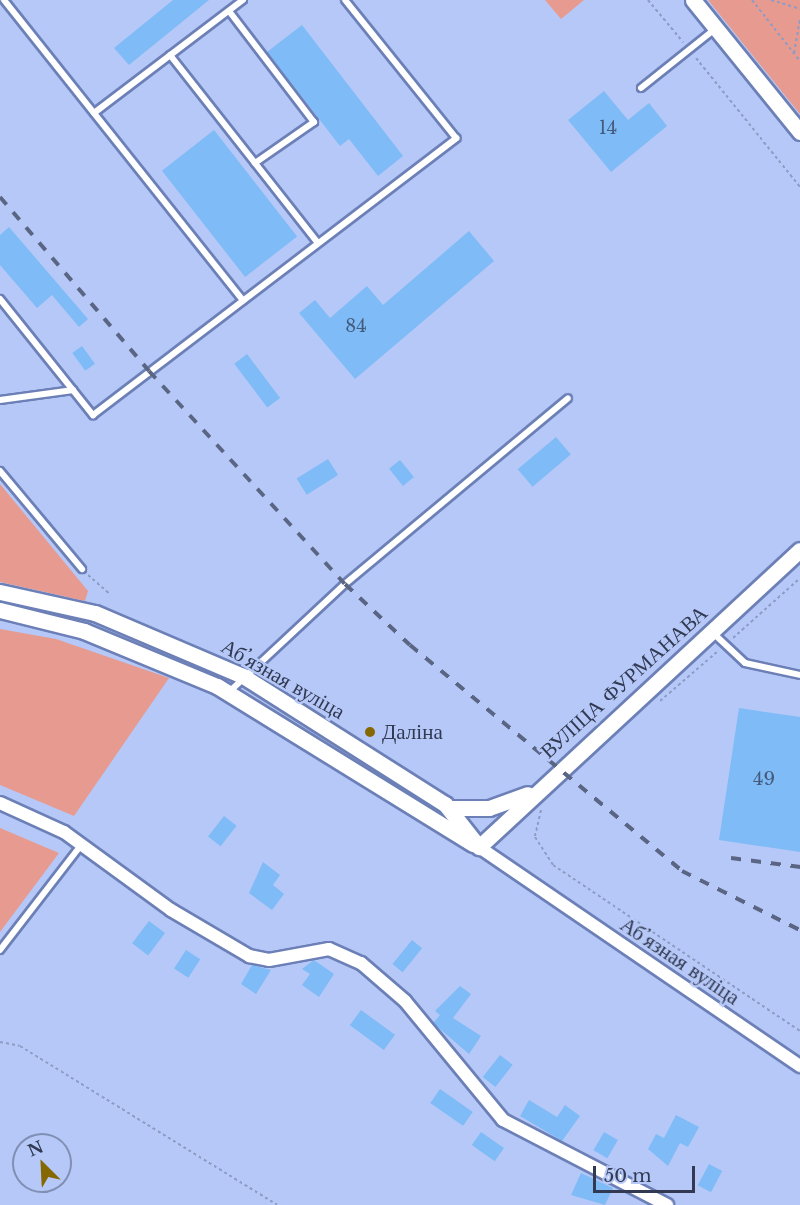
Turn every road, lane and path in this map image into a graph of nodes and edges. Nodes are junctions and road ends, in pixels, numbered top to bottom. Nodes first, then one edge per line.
1 (4, 0) edge
2 (243, 0) edge
3 (345, 0) edge
4 (648, 0) edge
5 (693, 0) edge
6 (752, 0) edge
7 (771, 0) edge
8 (800, 9) edge
9 (229, 11) junction
10 (800, 19) edge
11 (715, 28) junction
12 (689, 49) junction
13 (794, 53) junction
14 (171, 55) junction
15 (800, 61) edge
16 (641, 87) dead end
17 (94, 114) junction
18 (800, 132) edge
19 (255, 163) junction
20 (800, 187) edge
21 (318, 243) junction
22 (1, 301) edge
23 (243, 301) junction
24 (73, 390) junction
25 (568, 398) dead end
26 (0, 400) edge
27 (0, 471) edge
28 (800, 550) edge
29 (81, 569) joint
30 (800, 578) edge
31 (0, 592) edge
32 (111, 595) dead end
33 (0, 610) edge
34 (711, 631) junction
35 (725, 645) junction
36 (800, 675) edge
37 (243, 676) junction
38 (228, 693) junction
39 (656, 705) dead end
40 (536, 790) junction
41 (0, 803) edge
42 (542, 807) dead end
43 (451, 808) junction
44 (83, 844) junction
45 (478, 847) junction
46 (0, 950) edge
47 (800, 1031) edge
48 (0, 1042) edge
49 (800, 1066) edge
50 (277, 1205) edge
51 (667, 1205) edge

1 - 17 lane
2 - 9 lane
3 - 21 lane
4 - 12 path
5 - 11 street
6 - 13 path
7 - 8 path
9 - 14 lane
9 - 19 lane
10 - 13 path
11 - 12 lane
11 - 18 street
12 - 16 lane
12 - 20 path
13 - 15 path
14 - 17 lane
14 - 19 lane
17 - 23 lane
19 - 21 lane
21 - 23 lane
22 - 24 lane
23 - 24 lane
24 - 26 lane
25 - 37 lane
27 - 29 lane
28 - 34 street, ВУЛІЦА ФУРМАНАВА
29 - 32 path
30 - 35 path
31 - 37 street, Абʼязная вуліца
33 - 38 street, Абʼязная вуліца
34 - 35 lane
34 - 40 street, ВУЛІЦА ФУРМАНАВА
35 - 36 lane
35 - 39 path
37 - 38 lane
37 - 43 street, Абʼязная вуліца
38 - 45 street, Абʼязная вуліца
40 - 43 street
40 - 45 street, ВУЛІЦА ФУРМАНАВА
41 - 44 street
42 - 47 path
43 - 45 street, Абʼязная вуліца
44 - 46 lane
44 - 51 street
45 - 49 street, Абʼязная вуліца
48 - 50 path

